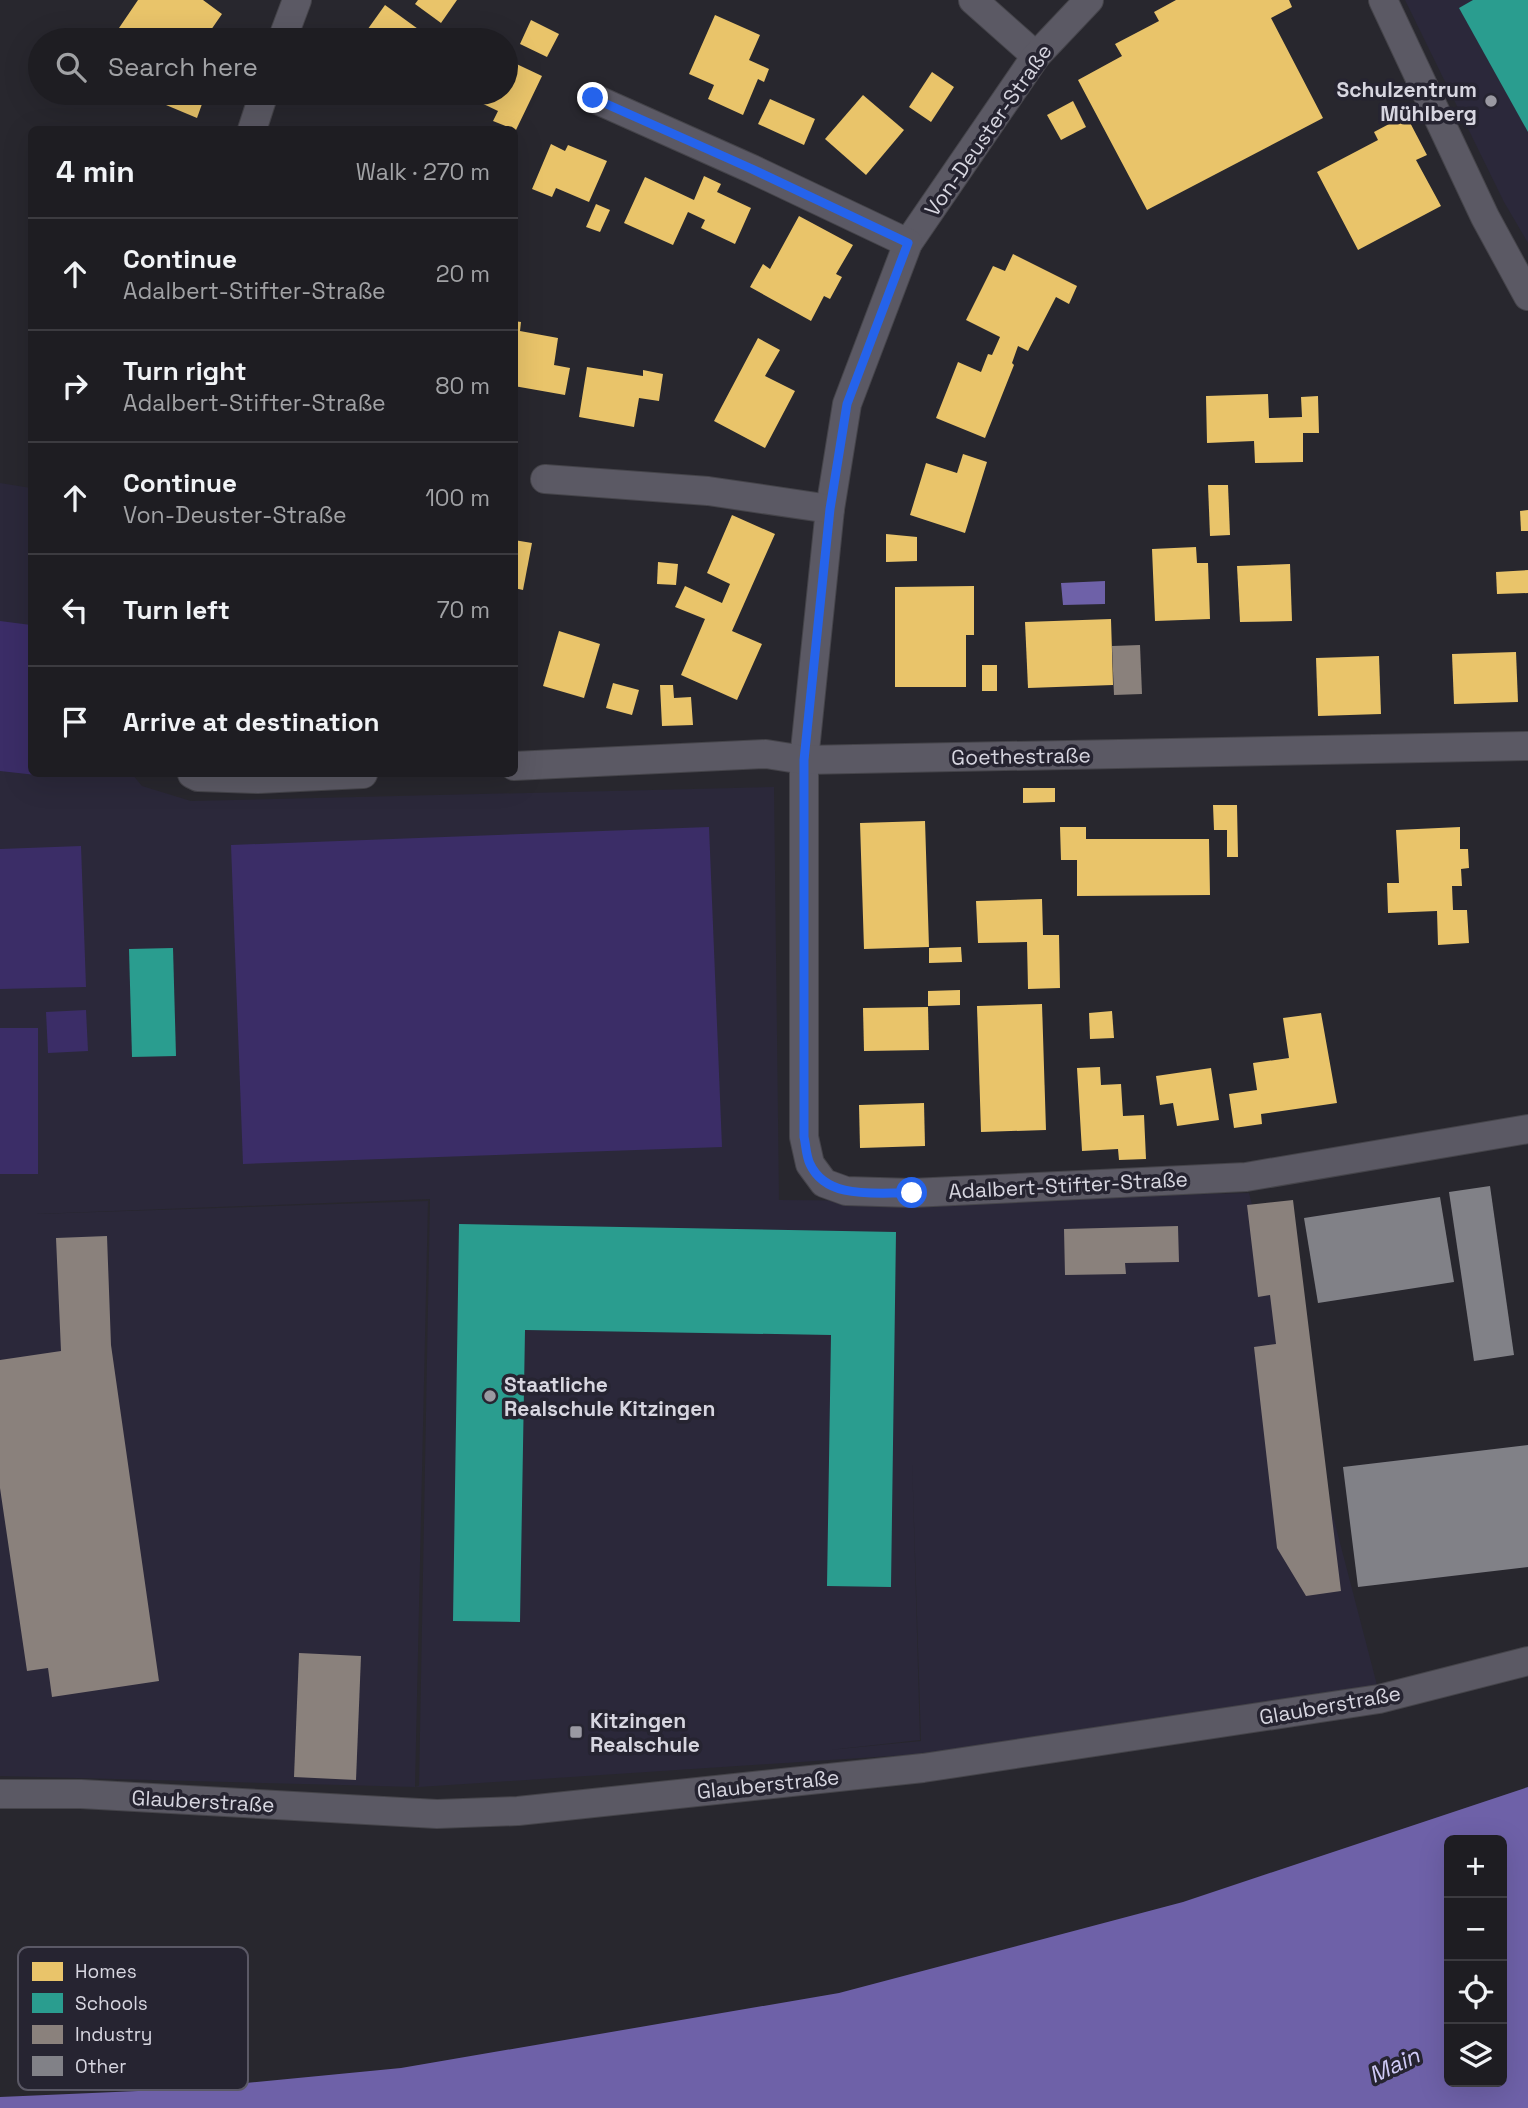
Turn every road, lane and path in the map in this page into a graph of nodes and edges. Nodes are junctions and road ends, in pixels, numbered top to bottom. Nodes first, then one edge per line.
1 (297, 0) edge
2 (973, 0) edge
3 (1088, 0) edge
4 (1383, 0) edge
5 (286, 28) edge
6 (1037, 56) junction
7 (593, 98) dead end
8 (260, 105) edge
9 (253, 126) edge
10 (908, 243) junction
11 (1528, 296) edge
12 (545, 479) dead end
13 (830, 509) junction
14 (1528, 746) edge
15 (804, 760) junction
16 (518, 766) edge
17 (198, 777) edge
18 (300, 777) edge
19 (1528, 1129) edge
20 (1528, 1661) edge
21 (0, 1794) edge

1 - 5 street
2 - 6 street
3 - 6 street, Von-Deuster-Straße
4 - 11 street
6 - 10 street, Von-Deuster-Straße
7 - 10 street
8 - 9 street
10 - 13 street, Von-Deuster-Straße
12 - 13 street
13 - 15 street, Von-Deuster-Straße
14 - 15 street, Goethestraße
15 - 16 street, Goethestraße
15 - 19 street, Adalbert-Stifter-Straße
17 - 18 street
20 - 21 street, Glauberstraße

